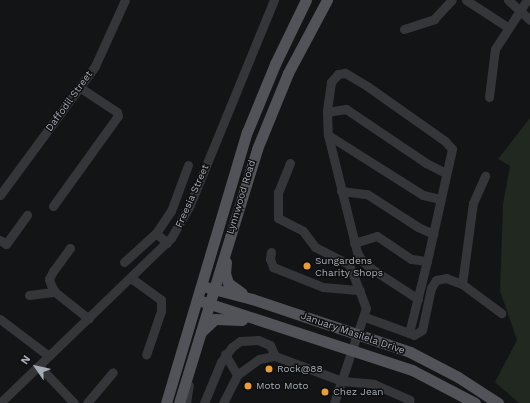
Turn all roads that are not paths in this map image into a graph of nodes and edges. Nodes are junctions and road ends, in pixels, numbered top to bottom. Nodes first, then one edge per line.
1 (125, 0) edge
2 (274, 0) edge
3 (306, 0) edge
4 (312, 0) edge
5 (327, 0) edge
6 (452, 0) edge
7 (466, 0) edge
8 (509, 0) edge
9 (527, 0) edge
10 (520, 10) junction
11 (530, 20) edge
12 (509, 28) junction
13 (404, 29) dead end
14 (288, 40) junction
15 (79, 87) junction
16 (489, 97) dead end
17 (327, 112) junction
18 (328, 135) junction
19 (290, 163) dead end
20 (188, 165) dead end
21 (446, 173) junction
22 (485, 176) dead end
23 (341, 192) junction
24 (0, 195) edge
25 (441, 199) junction
26 (53, 206) dead end
27 (27, 215) dead end
28 (232, 228) junction
29 (156, 233) junction
30 (433, 234) junction
31 (354, 242) junction
32 (167, 243) junction
33 (2, 245) edge
34 (70, 248) dead end
35 (271, 252) dead end
36 (427, 261) junction
37 (124, 262) dead end
38 (131, 278) junction
39 (462, 284) junction
40 (199, 285) junction
41 (213, 289) junction
42 (360, 290) junction
43 (55, 292) junction
44 (29, 295) dead end
45 (196, 298) junction
46 (418, 298) junction
47 (252, 299) junction
48 (208, 304) junction
49 (501, 313) dead end
50 (365, 317) junction
51 (0, 319) edge
52 (89, 319) junction
53 (272, 325) junction
54 (410, 333) junction
55 (199, 334) junction
56 (357, 335) junction
57 (195, 346) junction
58 (352, 349) junction
59 (225, 354) junction
60 (146, 355) dead end
61 (50, 356) junction
62 (275, 356) junction
63 (38, 367) junction
64 (113, 372) dead end
65 (237, 375) junction
66 (342, 381) junction
67 (410, 400) dead end
68 (0, 403) edge
69 (69, 403) edge
70 (74, 403) edge
71 (87, 403) edge
72 (166, 403) edge
73 (179, 403) edge
74 (186, 403) edge
75 (204, 403) edge
76 (223, 403) edge
77 (334, 403) edge
78 (475, 403) edge
79 (498, 403) edge

1 - 15 street, Daffodil Street
2 - 32 street, Freesia Street
3 - 14 main road, Lynnwood Road
4 - 14 main road
5 - 28 main road, Lynnwood Road
6 - 13 street
7 - 12 street
8 - 10 street
9 - 10 street
10 - 11 street
10 - 12 street
12 - 16 street
14 - 40 main road, Lynnwood Road
15 - 24 street, Daffodil Street
15 - 26 street
17 - 18 street
17 - 21 street
17 - 21 street
18 - 23 street
18 - 25 street
19 - 42 street
20 - 29 street
21 - 25 street
22 - 39 street
23 - 30 street
23 - 31 street
25 - 30 street
27 - 33 street
28 - 41 main road, Lynnwood Road
28 - 47 main road
29 - 32 street
29 - 37 street
30 - 36 street
31 - 36 street
31 - 46 street
32 - 38 street, Freesia Street
34 - 43 street
35 - 42 street
36 - 46 street
38 - 52 street, Freesia Street
38 - 60 street
39 - 49 street
39 - 54 street
40 - 41 main road, January Masilela Drive
40 - 45 main road, Lynnwood Road
41 - 47 main road, January Masilela Drive
41 - 48 main road, Lynnwood Road
42 - 50 street
43 - 44 street
43 - 52 street
45 - 48 main road, January Masilela Drive
45 - 72 main road, Lynnwood Road
46 - 54 street
47 - 56 main road, January Masilela Drive
48 - 53 main road, January Masilela Drive
48 - 55 main road, Lynnwood Road
50 - 54 street
50 - 56 street
51 - 61 street
52 - 61 street, Freesia Street
53 - 55 main road
53 - 58 main road, January Masilela Drive
55 - 57 main road, Lynnwood Road
56 - 58 street
56 - 79 main road, January Masilela Drive
57 - 73 main road, Lynnwood Road
57 - 74 street
58 - 66 street
58 - 78 main road, January Masilela Drive
59 - 62 street
59 - 65 street
59 - 75 street
61 - 63 street, Freesia Street
62 - 65 street
62 - 66 street
63 - 68 street, Freesia Street
63 - 69 street
63 - 70 street
64 - 71 street
65 - 76 street
66 - 67 street
66 - 77 street

